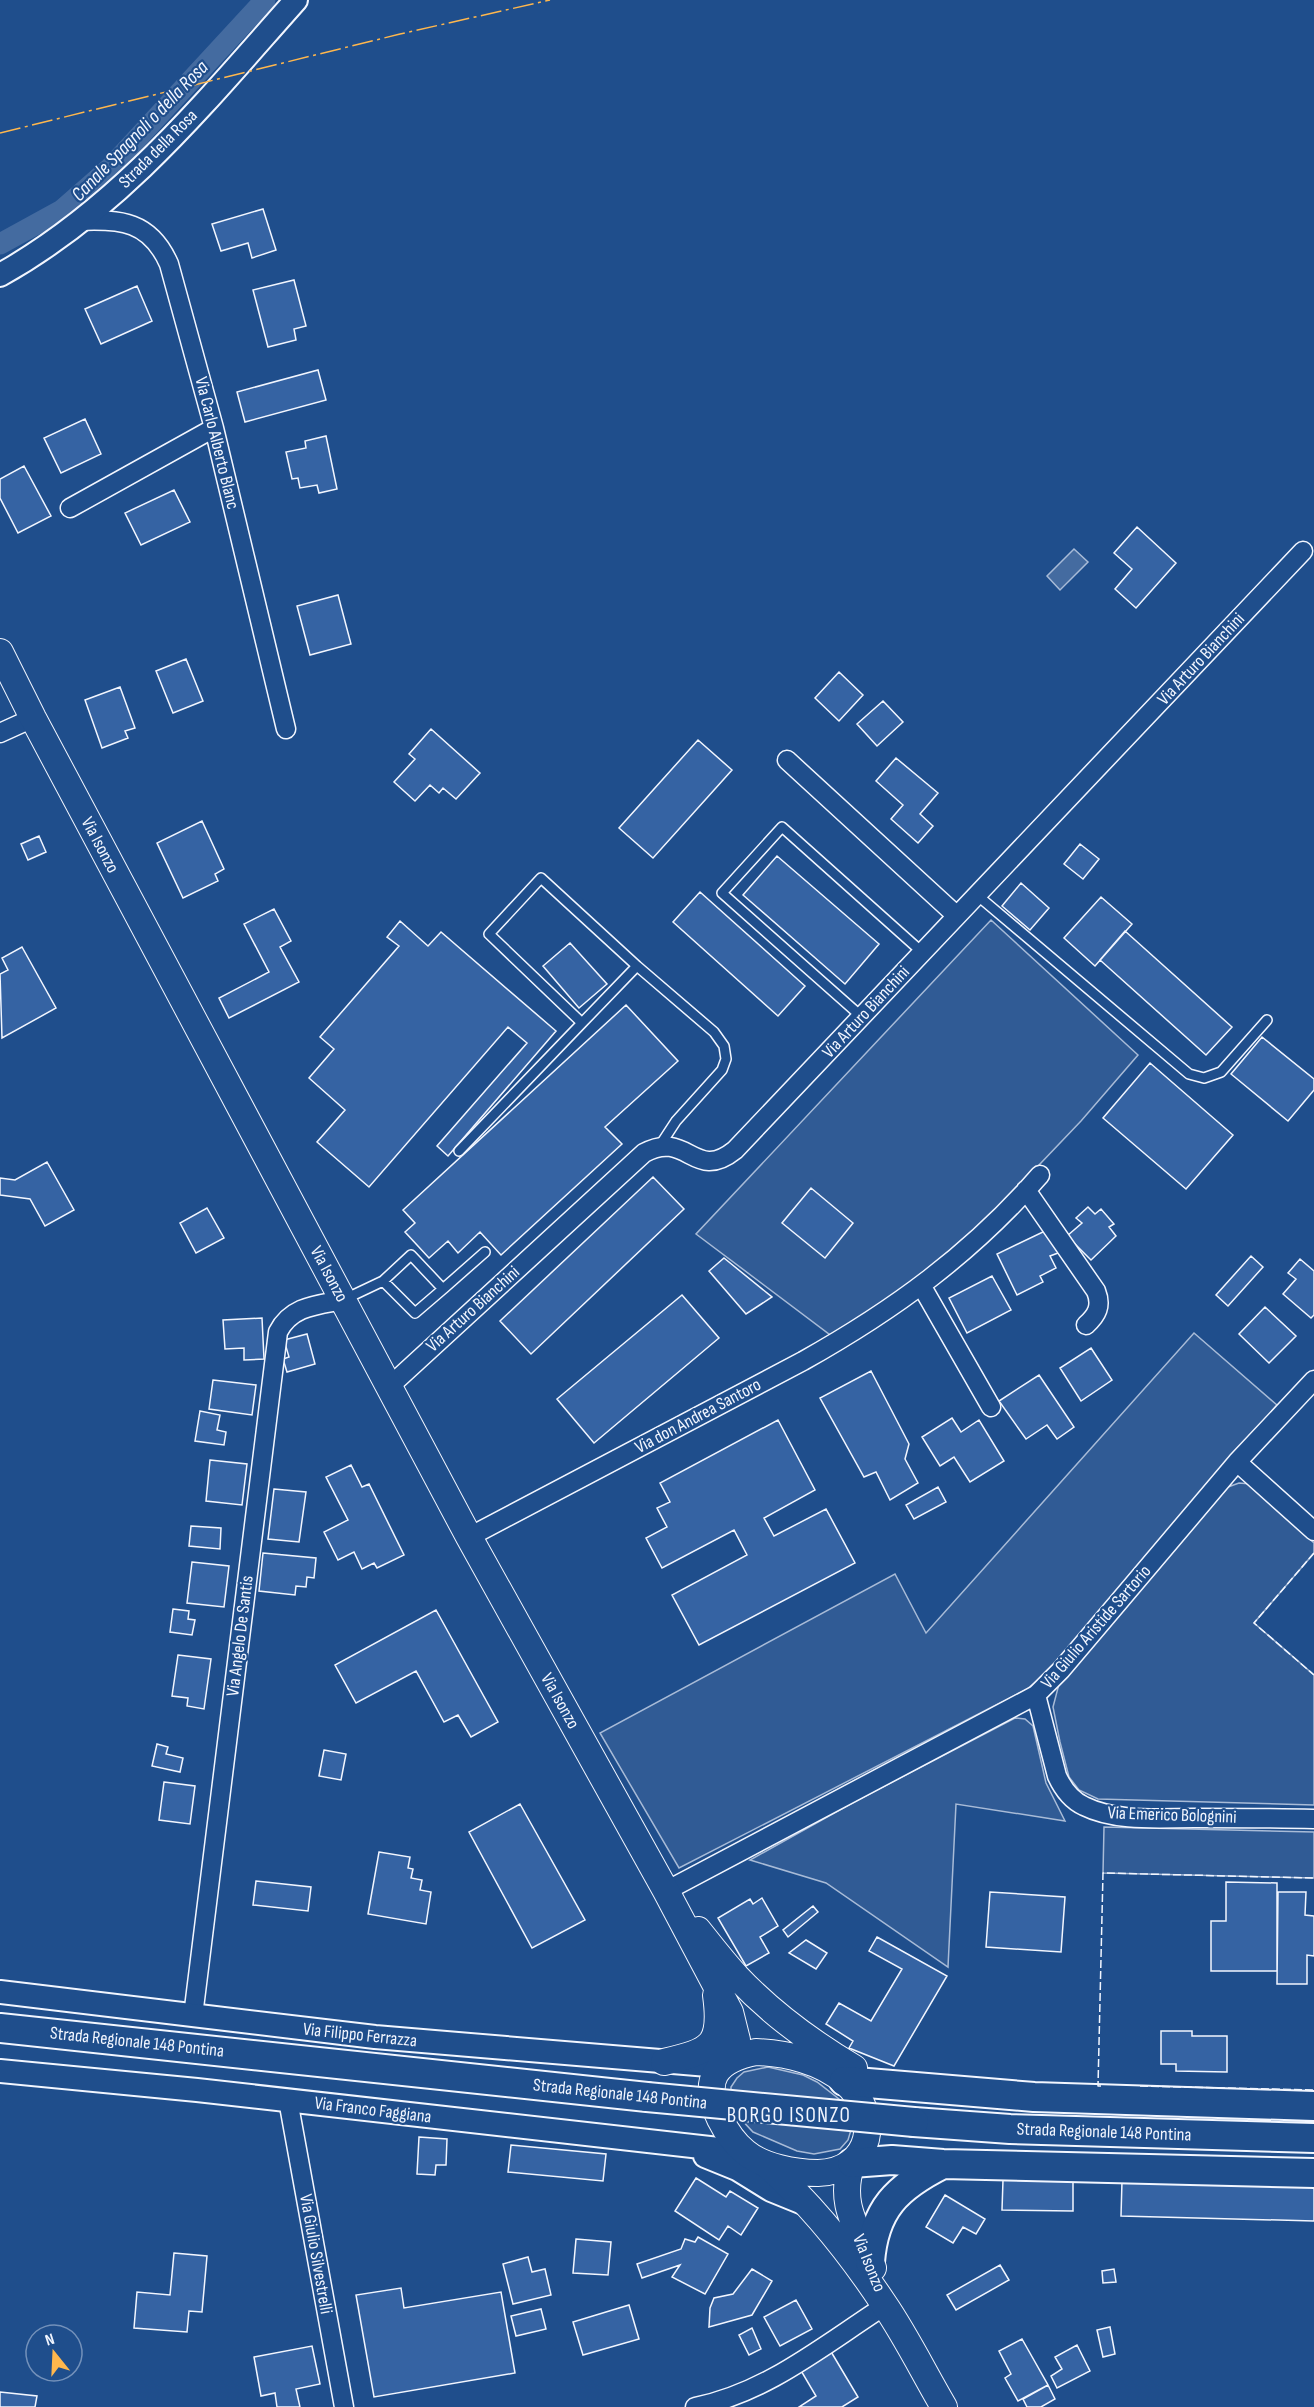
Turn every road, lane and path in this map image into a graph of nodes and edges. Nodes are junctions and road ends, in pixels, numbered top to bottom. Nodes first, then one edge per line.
1 (296, 0) edge
2 (79, 221) junction
3 (0, 275) edge
4 (214, 428) junction
5 (70, 508) dead end
6 (1303, 551) dead end
7 (0, 652) edge
8 (33, 718) junction
9 (286, 729) dead end
10 (0, 733) edge
11 (787, 760) dead end
12 (977, 895) junction
13 (957, 916) junction
14 (923, 952) junction
15 (637, 966) junction
16 (862, 1017) junction
17 (1267, 1020) dead end
18 (582, 1023) junction
19 (659, 1147) junction
20 (459, 1151) dead end
21 (1040, 1175) dead end
22 (1026, 1191) junction
23 (485, 1252) dead end
24 (383, 1281) junction
25 (921, 1285) junction
26 (443, 1290) junction
27 (343, 1300) junction
28 (1086, 1325) dead end
29 (1314, 1380) edge
30 (390, 1386) junction
31 (991, 1407) dead end
32 (1237, 1462) junction
33 (1314, 1531) edge
34 (469, 1537) junction
35 (1036, 1695) junction
36 (1314, 1819) edge
37 (666, 1891) junction
38 (725, 1980) junction
39 (0, 1992) edge
40 (194, 2016) junction
41 (0, 2028) edge
42 (786, 2055) junction
43 (664, 2062) junction
44 (726, 2062) junction
45 (0, 2071) edge
46 (844, 2081) junction
47 (886, 2084) junction
48 (288, 2100) junction
49 (1314, 2106) edge
50 (1314, 2138) edge
51 (666, 2144) junction
52 (753, 2157) junction
53 (852, 2163) junction
54 (943, 2164) junction
55 (1314, 2173) edge
56 (803, 2203) junction
57 (870, 2262) junction
58 (886, 2305) junction
59 (344, 2407) edge
60 (695, 2407) edge
61 (944, 2407) edge

1 - 2 street, Strada della Rosa
2 - 3 street, Strada della Rosa
2 - 4 street, Via Carlo Alberto Blanc
4 - 5 street
4 - 9 street, Via Carlo Alberto Blanc
6 - 12 street, Via Arturo Bianchini
7 - 8 main road, Via Isonzo
8 - 10 street
8 - 27 main road, Via Isonzo
11 - 13 street
12 - 13 street, Via Arturo Bianchini
12 - 17 lane
13 - 14 street, Via Arturo Bianchini
14 - 16 street, Via Arturo Bianchini
14 - 16 lane
15 - 18 lane
15 - 18 lane
15 - 19 lane
16 - 19 street, Via Arturo Bianchini
18 - 20 lane
19 - 30 street, Via Arturo Bianchini
21 - 22 street, Via don Andrea Santoro
22 - 25 street, Via don Andrea Santoro
22 - 28 street
23 - 26 lane
24 - 26 lane
24 - 26 lane
24 - 27 lane
25 - 31 street
25 - 34 street, Via don Andrea Santoro
27 - 30 main road, Via Isonzo
27 - 40 street, Via Angelo De Santis
29 - 32 street, Via Giulio Aristide Sartorio
30 - 34 main road, Via Isonzo
32 - 33 street
32 - 35 street, Via Giulio Aristide Sartorio
34 - 37 main road, Via Isonzo
35 - 36 street, Via Emerico Bolognini
35 - 37 street, Via Giulio Aristide Sartorio
37 - 38 main road, Via Isonzo
38 - 42 main road
38 - 43 main road
38 - 44 main road
38 - 47 main road
39 - 40 street, Via Filippo Ferrazza
40 - 43 street, Via Filippo Ferrazza
41 - 50 main road, Strada Regionale 148 Pontina, bridge
42 - 44 main road, Via Isonzo
42 - 46 main road, Via Isonzo
43 - 44 street, Via Filippo Ferrazza
44 - 52 main road, Via Isonzo
45 - 48 street, Via Franco Faggiana
46 - 47 main road
46 - 53 main road, Via Isonzo
47 - 49 main road
48 - 51 street, Via Franco Faggiana
48 - 59 street, Via Giulio Silvestrelli
51 - 52 street, Via Franco Faggiana
51 - 56 street, Via Isonzo
52 - 53 main road
52 - 56 main road, Via Isonzo
53 - 54 main road
53 - 57 main road, Via Isonzo
54 - 55 main road
54 - 57 main road
56 - 58 main road, Via Isonzo
57 - 58 main road, Via Isonzo
58 - 60 street
58 - 61 main road

